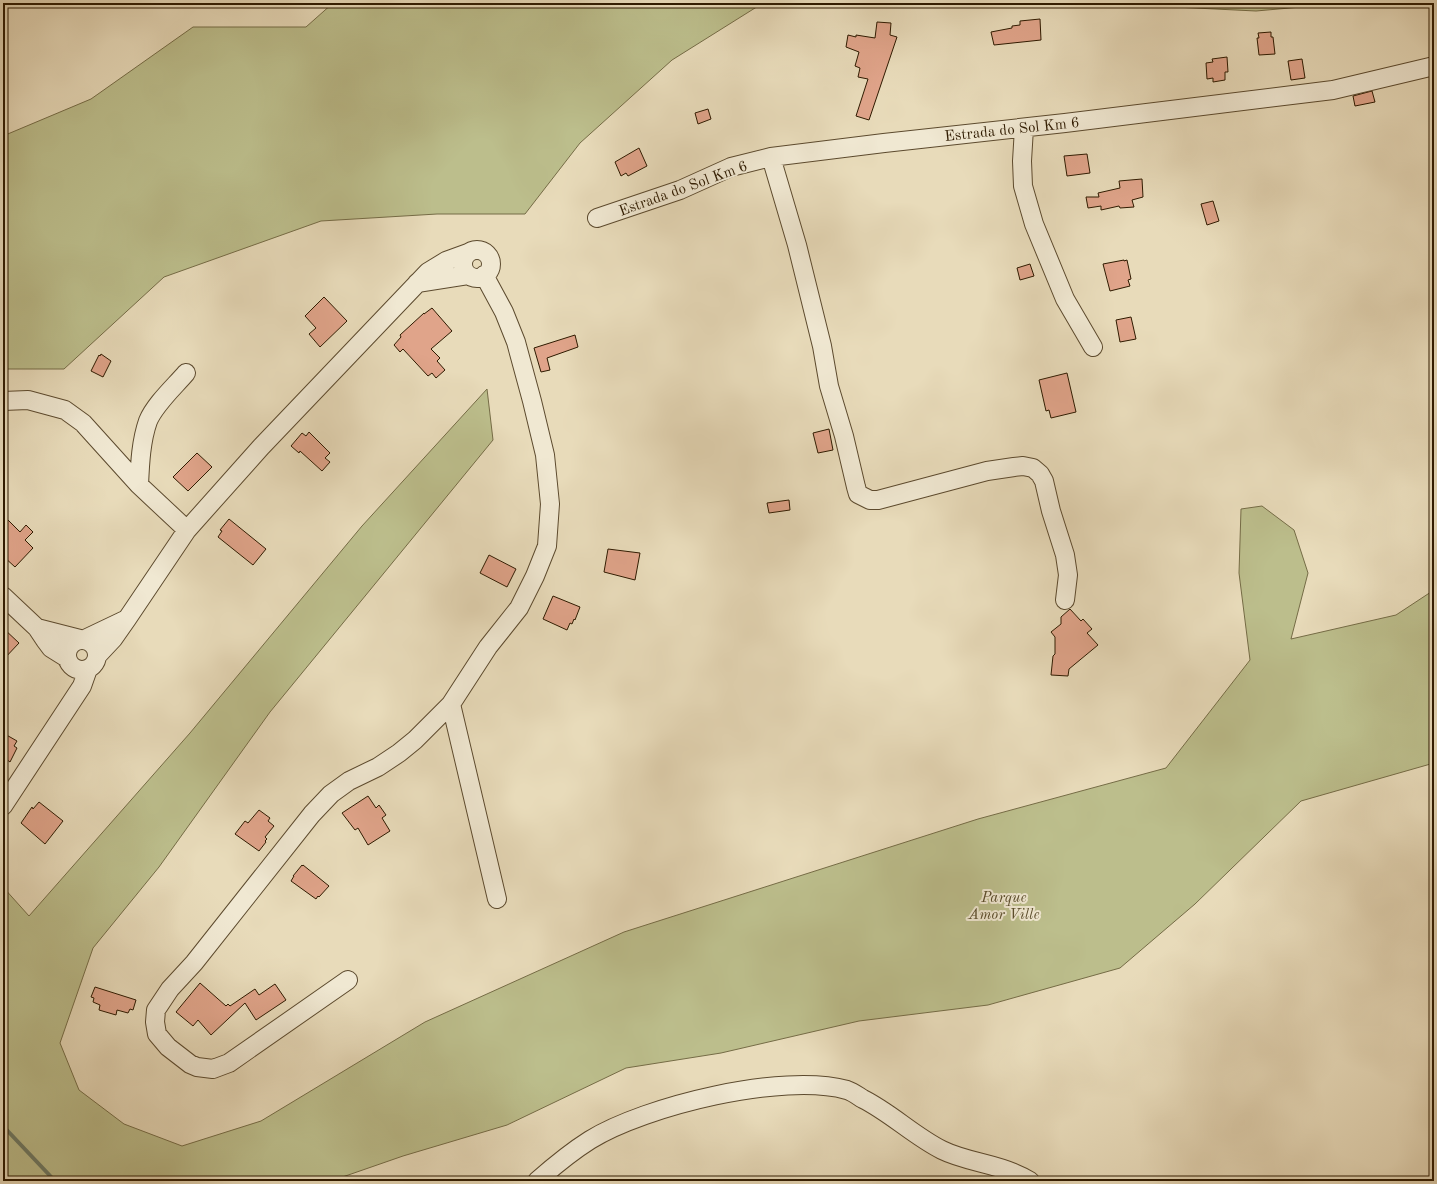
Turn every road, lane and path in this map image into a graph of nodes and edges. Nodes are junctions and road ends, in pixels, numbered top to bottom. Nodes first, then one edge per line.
1 (1434, 66) edge
2 (1024, 128) junction
3 (771, 157) junction
4 (597, 218) dead end
5 (468, 253) junction
6 (476, 275) junction
7 (417, 283) junction
8 (1093, 346) dead end
9 (186, 373) dead end
10 (3, 401) edge
11 (139, 485) junction
12 (187, 530) junction
13 (3, 596) edge
14 (1065, 600) dead end
15 (127, 619) junction
16 (37, 628) junction
17 (82, 639) junction
18 (81, 662) junction
19 (451, 704) junction
20 (3, 806) edge
21 (497, 899) dead end
22 (348, 980) dead end
23 (1013, 1172) junction
24 (537, 1181) edge
25 (998, 1181) edge
26 (1030, 1181) edge

1 - 2 street, Estrada do Sol Km 6
2 - 3 street, Estrada do Sol Km 6
2 - 8 street
3 - 4 street, Estrada do Sol Km 6
3 - 14 street
5 - 6 street
5 - 6 street
5 - 7 street
6 - 7 street
6 - 19 street
7 - 12 street
9 - 11 street
10 - 11 street
11 - 12 street
12 - 15 street
13 - 16 street
15 - 17 street
15 - 18 street
16 - 17 street
16 - 18 street
17 - 18 street
17 - 18 street
18 - 20 street
19 - 21 street
19 - 22 street
23 - 24 street
23 - 25 street
23 - 26 street

